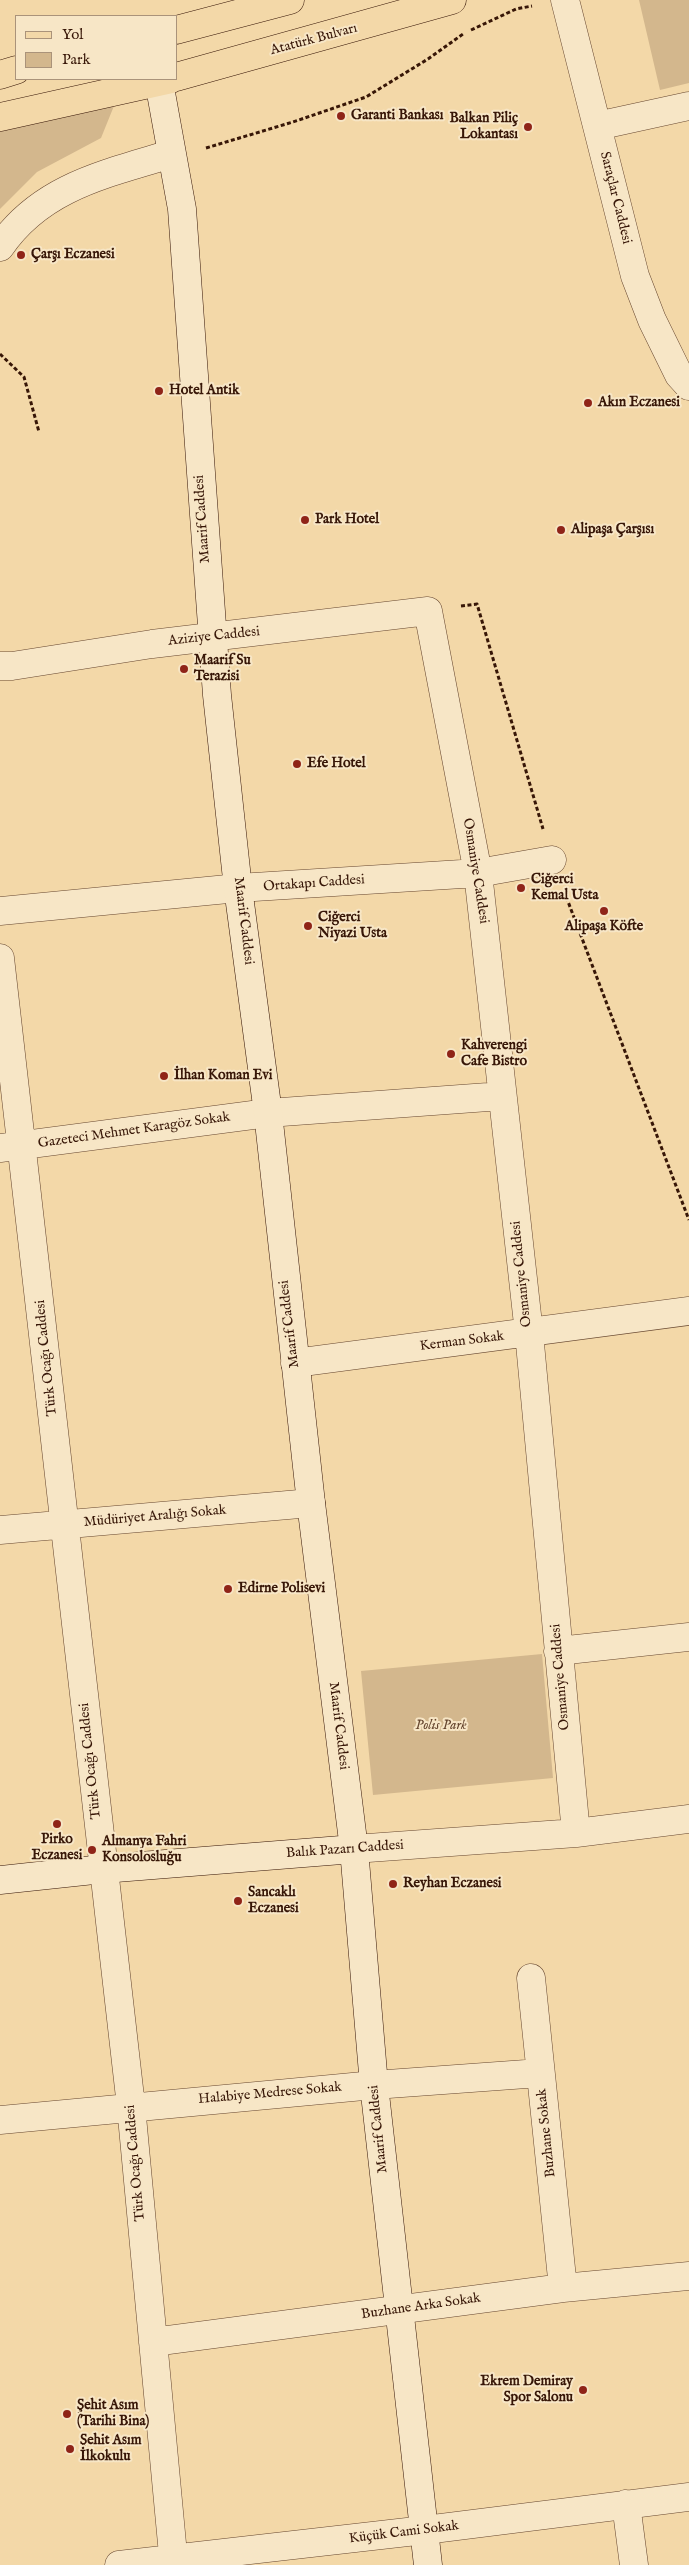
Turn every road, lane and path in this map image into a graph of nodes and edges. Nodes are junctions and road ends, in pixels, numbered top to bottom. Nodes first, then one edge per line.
1 (290, 0) edge
2 (452, 0) edge
3 (565, 0) edge
4 (178, 29) edge
5 (15, 70) edge
6 (0, 74) edge
7 (178, 76) edge
8 (162, 80) edge
9 (166, 80) edge
10 (689, 106) edge
11 (0, 117) edge
12 (597, 126) junction
13 (171, 154) junction
14 (0, 247) edge
15 (0, 354) edge
16 (689, 386) edge
17 (38, 432) dead end
18 (428, 612) junction
19 (211, 638) junction
20 (0, 666) edge
21 (552, 860) junction
22 (478, 873) junction
23 (238, 888) junction
24 (0, 911) edge
25 (0, 958) edge
26 (502, 1096) junction
27 (268, 1113) junction
28 (12, 1147) edge
29 (689, 1220) edge
30 (689, 1311) edge
31 (529, 1333) junction
32 (295, 1363) junction
33 (310, 1503) junction
34 (66, 1525) junction
35 (0, 1530) edge
36 (689, 1637) edge
37 (558, 1651) junction
38 (689, 1819) edge
39 (576, 1832) junction
40 (354, 1849) junction
41 (103, 1869) junction
42 (0, 1880) edge
43 (530, 1978) dead end
44 (540, 2073) junction
45 (374, 2085) junction
46 (131, 2106) junction
47 (0, 2120) edge
48 (689, 2276) edge
49 (563, 2288) junction
50 (400, 2310) junction
51 (153, 2342) junction
52 (689, 2497) edge
53 (626, 2504) junction
54 (425, 2530) junction
55 (173, 2562) edge
56 (119, 2565) edge
57 (428, 2565) edge
58 (634, 2565) edge

1 - 4 main road
2 - 7 main road, Atatürk Bulvarı
3 - 12 street, Saraçlar Caddesi
3 - 13 path
5 - 6 main road
8 - 11 main road, Atatürk Bulvarı
9 - 13 street, Maarif Caddesi
10 - 12 street
12 - 16 street, Saraçlar Caddesi
13 - 14 street
13 - 19 street, Maarif Caddesi
15 - 17 path
18 - 19 street, Aziziye Caddesi
18 - 21 path
18 - 22 street, Osmaniye Caddesi
19 - 20 street, Aziziye Caddesi
19 - 23 street, Maarif Caddesi
21 - 22 street, Ortakapı Caddesi
21 - 29 path
22 - 23 street, Ortakapı Caddesi
22 - 26 street, Osmaniye Caddesi
23 - 24 street, Ortakapı Caddesi
23 - 27 street, Maarif Caddesi
25 - 28 street, Türk Ocağı Caddesi
26 - 27 street, Gazeteci Mehmet Karagöz Sokak
26 - 31 street, Osmaniye Caddesi
27 - 28 street, Gazeteci Mehmet Karagöz Sokak
27 - 32 street, Maarif Caddesi
28 - 34 street, Türk Ocağı Caddesi
30 - 31 street, Kerman Sokak
31 - 32 street, Kerman Sokak
31 - 37 street, Osmaniye Caddesi
32 - 33 street, Maarif Caddesi
33 - 34 street, Müdüriyet Aralığı Sokak
33 - 40 street, Maarif Caddesi
34 - 35 street, Müdüriyet Aralığı Sokak
34 - 41 street, Türk Ocağı Caddesi
36 - 37 street
37 - 39 street, Osmaniye Caddesi
38 - 39 street, Balık Pazarı Caddesi
39 - 40 street, Balık Pazarı Caddesi
40 - 41 street, Balık Pazarı Caddesi
40 - 45 street, Maarif Caddesi
41 - 42 street, Balık Pazarı Caddesi
41 - 46 street, Türk Ocağı Caddesi
43 - 44 street, Buzhane Sokak
44 - 45 street, Halabiye Medrese Sokak
44 - 49 street, Buzhane Sokak
45 - 46 street, Halabiye Medrese Sokak
45 - 50 street, Maarif Caddesi
46 - 47 street, Halabiye Medrese Sokak
46 - 51 street, Türk Ocağı Caddesi
48 - 49 street, Buzhane Arka Sokak
49 - 50 street, Buzhane Arka Sokak
50 - 51 street, Buzhane Arka Sokak
50 - 54 street, Maarif Caddesi
51 - 55 street, Türk Ocağı Caddesi
52 - 53 street, Küçük Cami Sokak
53 - 54 street, Küçük Cami Sokak
53 - 58 street
54 - 55 street, Küçük Cami Sokak
54 - 57 street, Maarif Caddesi
55 - 56 street, Küçük Cami Sokak

